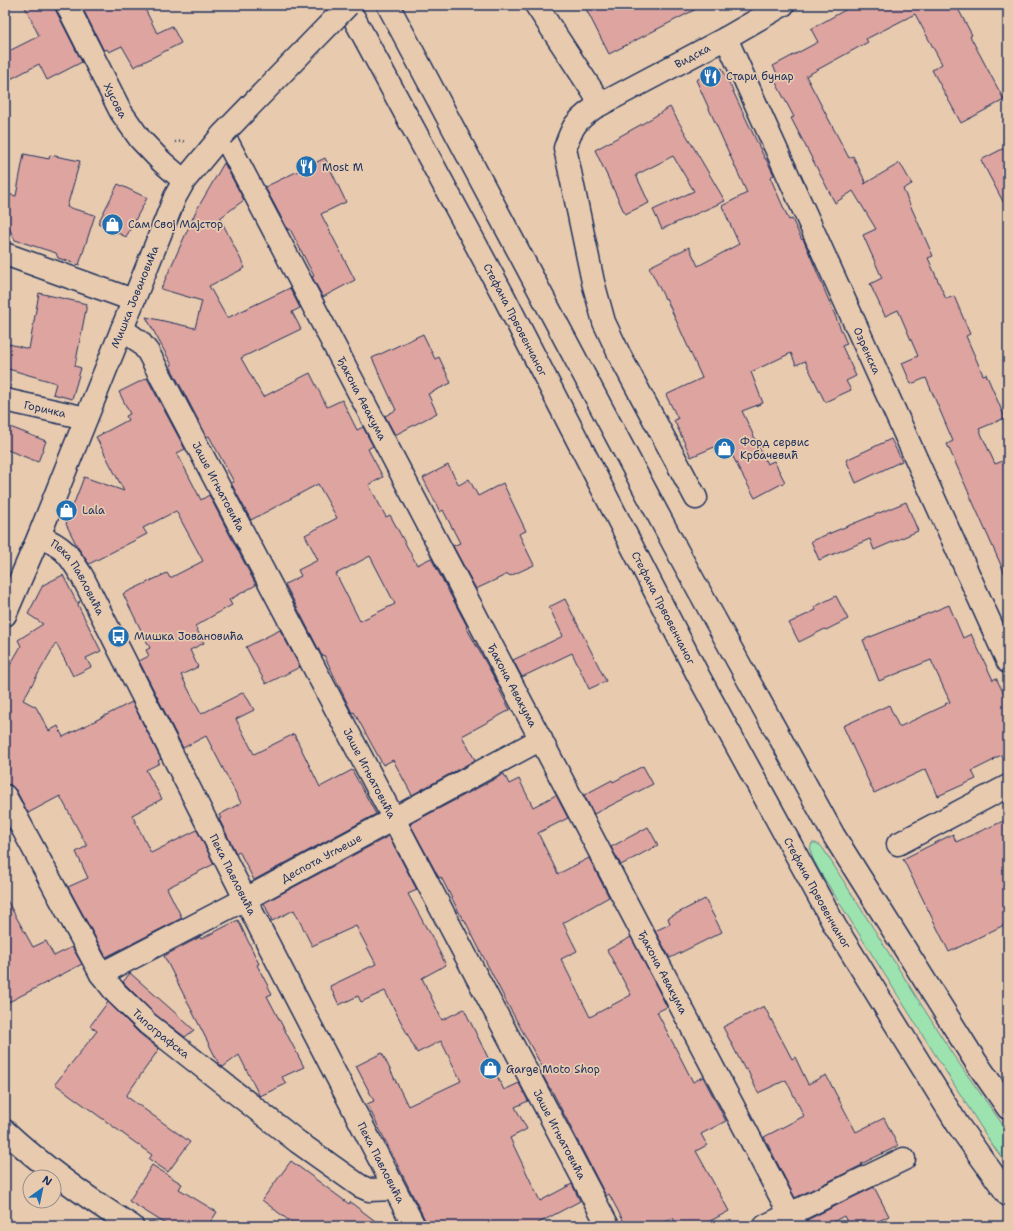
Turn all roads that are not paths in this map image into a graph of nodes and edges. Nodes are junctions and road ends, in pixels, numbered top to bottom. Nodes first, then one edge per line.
1 (67, 5) edge
2 (348, 5) edge
3 (388, 5) edge
4 (536, 5) edge
5 (783, 5) edge
6 (726, 38) junction
7 (601, 104) junction
8 (225, 140) junction
9 (184, 181) junction
10 (5, 254) edge
11 (133, 300) junction
12 (122, 329) junction
13 (5, 400) edge
14 (86, 418) junction
15 (696, 498) dead end
16 (39, 536) junction
17 (10, 591) edge
18 (5, 615) edge
19 (1008, 662) edge
20 (541, 739) junction
21 (1008, 786) edge
22 (5, 796) edge
23 (394, 818) junction
24 (898, 844) dead end
25 (245, 899) junction
26 (101, 974) junction
27 (1008, 1108) edge
28 (5, 1131) edge
29 (904, 1159) dead end
30 (394, 1189) junction
31 (1008, 1195) edge
32 (793, 1220) edge
33 (132, 1226) edge
34 (414, 1226) edge
35 (608, 1226) edge
36 (765, 1226) edge

1 - 9 main road, Хусова
2 - 8 main road, Мишка Јовановића, bridge
2 - 31 main road, Стефана Првовенчаног
3 - 27 main road
4 - 7 main road
5 - 6 main road, Видска
6 - 7 main road, Видска
6 - 19 main road, Озренска
7 - 15 main road, Видска
8 - 9 main road, Мишка Јовановића
8 - 20 main road, Ђакона Авакума
9 - 11 main road, Мишка Јовановића
10 - 11 main road
11 - 12 main road, Мишка Јовановића
12 - 14 main road, Мишка Јовановића
12 - 23 main road, Јаше Игњатовића
13 - 14 main road, Горичка
14 - 16 main road, Мишка Јовановића
16 - 17 main road, Мишка Јовановића
16 - 25 main road, Пека Павловића
17 - 18 main road, Мишка Јовановића
20 - 23 main road, Деспота Угљеше
20 - 32 main road, Ђакона Авакума
21 - 24 main road
22 - 26 main road, Типографска
23 - 25 main road, Деспота Угљеше
23 - 35 main road, Јаше Игњатовића
25 - 26 main road, Деспота Угљеше
25 - 30 main road, Пека Павловића
26 - 30 main road, Типографска
28 - 33 main road
29 - 32 main road
30 - 34 main road, Пека Павловића
32 - 36 main road

